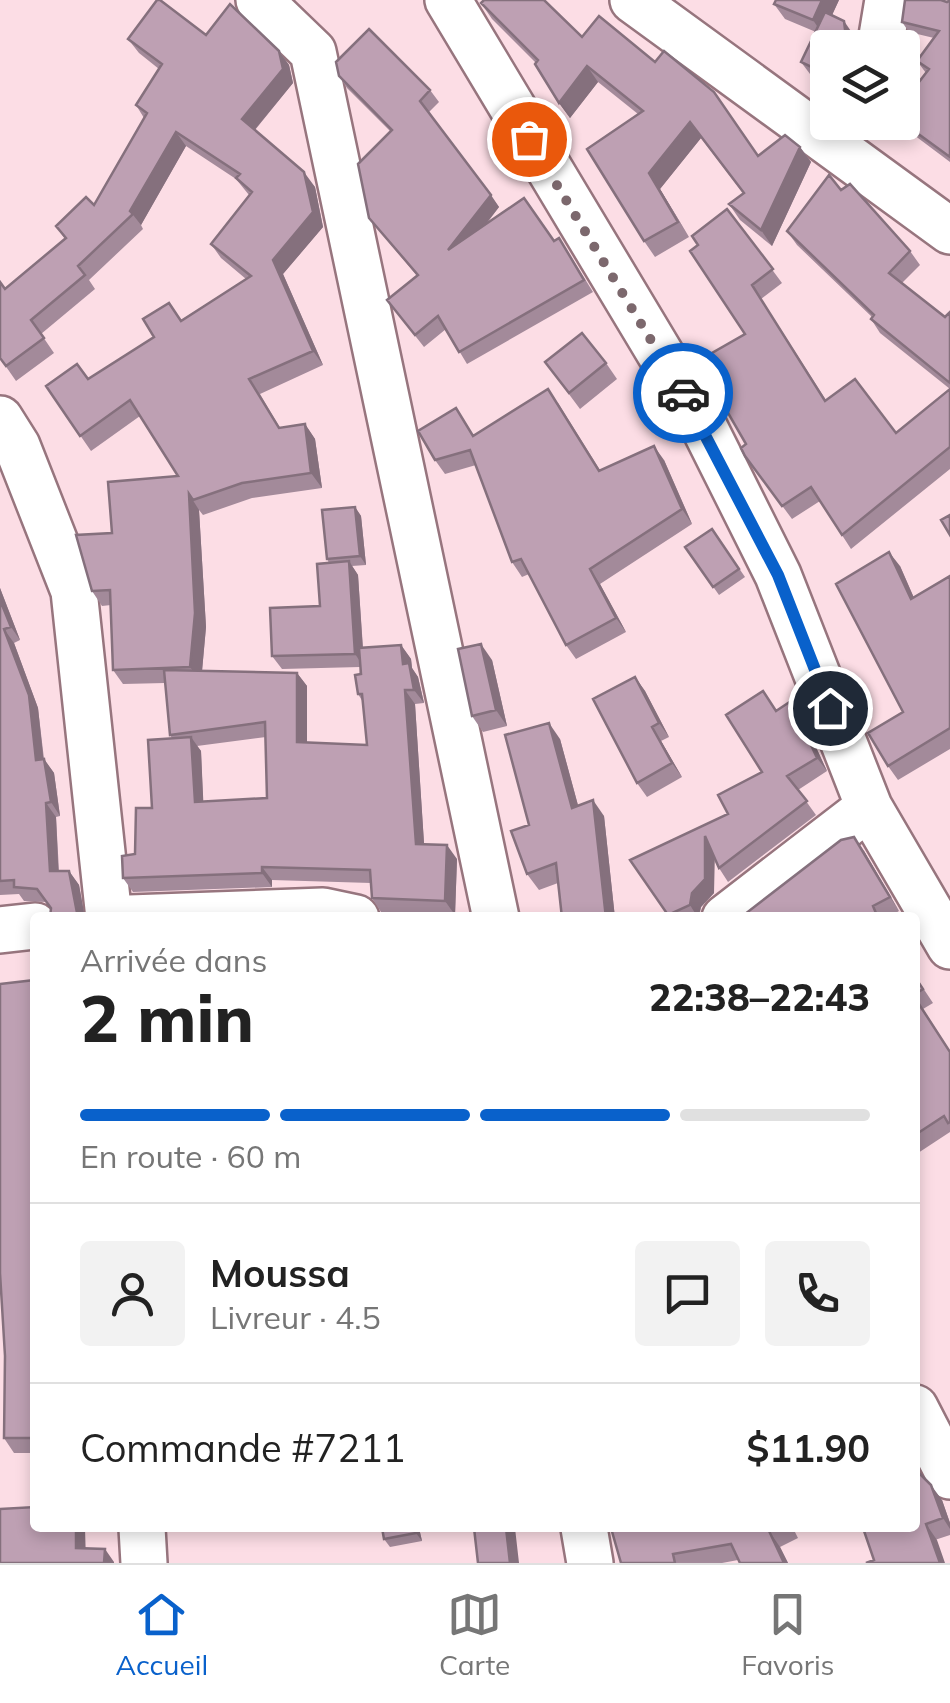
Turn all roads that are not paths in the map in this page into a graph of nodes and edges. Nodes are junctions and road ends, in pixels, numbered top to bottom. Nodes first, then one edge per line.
1 (259, 0) edge
2 (448, 0) edge
3 (633, 0) edge
4 (888, 0) edge
5 (883, 30) edge
6 (864, 140) edge
7 (860, 167) junction
8 (950, 230) edge
9 (0, 418) edge
10 (869, 807) junction
11 (108, 912) edge
12 (295, 912) edge
13 (328, 912) edge
14 (495, 912) edge
15 (734, 912) edge
16 (30, 927) edge
17 (0, 930) edge
18 (950, 946) edge
19 (920, 1418) edge
20 (950, 1476) edge
21 (142, 1532) edge
22 (585, 1532) edge
23 (144, 1563) edge
24 (590, 1563) edge

1 - 14 street
2 - 10 street
3 - 7 street
4 - 5 street
6 - 7 street
7 - 8 street
9 - 11 street
10 - 15 street
10 - 18 street
12 - 13 street
16 - 17 street
19 - 20 street
21 - 23 street
22 - 24 street

